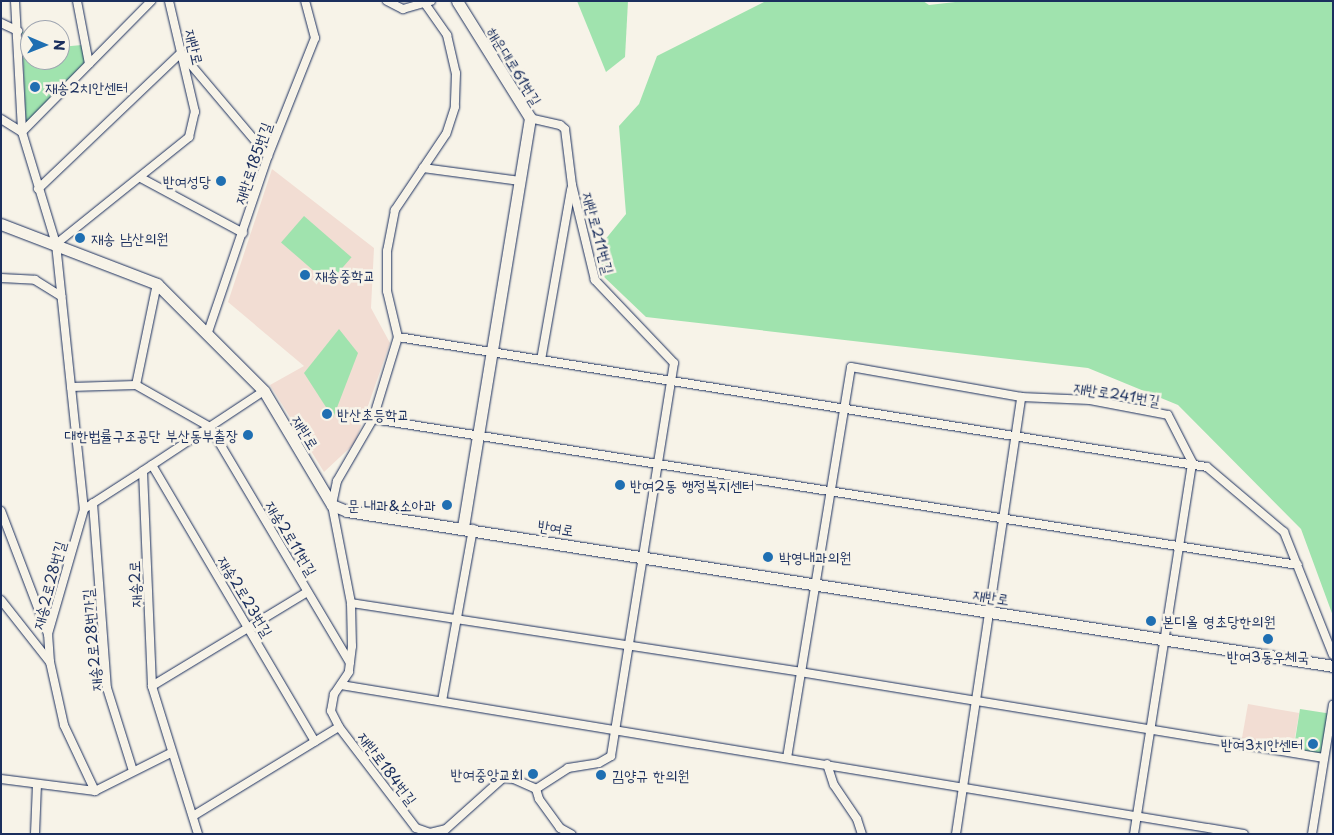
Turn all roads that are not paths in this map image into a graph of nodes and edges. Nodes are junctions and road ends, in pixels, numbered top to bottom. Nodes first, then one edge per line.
1 (15, 1) edge
2 (76, 1) edge
3 (151, 1) edge
4 (169, 1) edge
5 (304, 1) edge
6 (387, 1) edge
7 (457, 1) edge
8 (428, 3) edge
9 (1, 23) edge
10 (18, 31) junction
11 (181, 53) junction
12 (89, 64) junction
13 (530, 118) junction
14 (1, 120) edge
15 (22, 132) junction
16 (268, 156) junction
17 (423, 168) junction
18 (141, 178) junction
19 (520, 181) junction
20 (572, 185) junction
21 (38, 189) junction
22 (1, 224) edge
23 (243, 233) junction
24 (56, 244) junction
25 (1, 278) edge
26 (157, 284) junction
27 (61, 296) junction
28 (207, 335) junction
29 (398, 337) junction
30 (492, 352) junction
31 (541, 360) junction
32 (671, 382) junction
33 (136, 385) junction
34 (71, 388) junction
35 (264, 391) junction
36 (1021, 396) junction
37 (844, 408) junction
38 (373, 419) junction
39 (210, 426) junction
40 (478, 436) junction
41 (1015, 436) junction
42 (1192, 462) junction
43 (152, 465) junction
44 (658, 465) junction
45 (143, 471) junction
46 (829, 492) junction
47 (93, 503) junction
48 (332, 505) junction
49 (84, 509) junction
50 (1, 511) edge
51 (1003, 519) junction
52 (468, 528) junction
53 (1179, 548) junction
54 (644, 555) junction
55 (1298, 565) junction
56 (814, 582) junction
57 (307, 592) junction
58 (1, 600) edge
59 (351, 603) junction
60 (989, 612) junction
61 (457, 619) junction
62 (248, 628) junction
63 (48, 634) junction
64 (1166, 639) junction
65 (630, 645) junction
66 (1333, 655) edge
67 (50, 662) junction
68 (350, 663) junction
69 (1333, 666) edge
70 (800, 672) junction
71 (341, 685) junction
72 (152, 686) junction
73 (442, 701) junction
74 (976, 703) junction
75 (1333, 705) edge
76 (339, 727) junction
77 (616, 730) junction
78 (1151, 731) junction
79 (316, 742) junction
80 (171, 753) junction
81 (787, 758) junction
82 (1324, 758) junction
83 (827, 764) junction
84 (133, 771) junction
85 (1, 779) edge
86 (37, 784) junction
87 (536, 789) junction
88 (963, 789) junction
89 (95, 791) junction
90 (193, 816) junction
91 (1137, 817) junction
92 (35, 834) edge
93 (198, 834) edge
94 (571, 834) edge
95 (862, 834) edge
96 (956, 834) edge
97 (1134, 834) edge
98 (1244, 834) edge
99 (1312, 834) edge

1 - 10 street
2 - 12 street
3 - 12 street
4 - 11 street, 재반로
5 - 16 street, 재반로185번길
6 - 8 street
7 - 13 main road, 해운대로61번길
8 - 17 street
9 - 10 street
10 - 15 street
11 - 16 street
11 - 18 street, 재반로
11 - 21 street
12 - 15 street
13 - 19 main road, 해운대로61번길
13 - 20 street, 재반로211번길
14 - 15 street
15 - 21 street
16 - 23 street, 재반로185번길
17 - 19 street
17 - 29 street
18 - 23 street
18 - 24 street, 재반로
19 - 30 main road, 해운대로61번길
20 - 31 street
20 - 32 street, 재반로211번길
21 - 24 street
22 - 24 main road, 재반로
23 - 28 street, 재반로185번길
24 - 26 main road, 재반로
24 - 27 street
25 - 27 street
26 - 28 main road, 재반로
26 - 33 street
27 - 34 street
28 - 35 main road, 재반로
29 - 30 street
29 - 38 street
30 - 31 street
30 - 40 main road, 해운대로61번길
31 - 32 street
32 - 37 street
32 - 44 street, 재반로211번길
33 - 34 street
33 - 39 street
34 - 49 street
35 - 39 street
35 - 48 main road, 재반로
36 - 37 street
36 - 41 street
36 - 42 street, 재반로241번길
37 - 41 street
37 - 46 street
38 - 40 street
38 - 48 street
39 - 43 street
39 - 57 street, 재송2로11번길
40 - 44 street
40 - 52 main road, 해운대로61번길
41 - 42 street
41 - 51 street
42 - 53 street
42 - 55 street
43 - 45 street
43 - 62 street, 재송2로23번길
44 - 46 street
44 - 54 street, 재반로211번길
45 - 47 street
45 - 72 street, 재송2로
46 - 51 street
46 - 56 street
47 - 49 street
47 - 84 street, 재송2로28번가길
48 - 52 main road
48 - 59 street, 재반로184번길
49 - 63 street, 재송2로28번길
50 - 63 street
51 - 53 street
51 - 60 street
52 - 54 main road, 반여로
52 - 61 street
53 - 55 street
53 - 64 street
54 - 56 main road, 재반로
54 - 65 street, 재반로211번길
55 - 66 street
56 - 60 main road, 재반로
56 - 70 street
57 - 62 street
57 - 68 street, 재송2로11번길
58 - 67 street
59 - 61 street
59 - 68 street, 재반로184번길
60 - 64 main road, 재반로
60 - 74 street
61 - 65 street
61 - 73 street
62 - 72 street
62 - 79 street, 재송2로23번길
63 - 67 street, 재송2로28번길
64 - 69 main road, 재반로
64 - 78 street
65 - 70 street
65 - 77 street, 재반로211번길
67 - 89 street, 재송2로28번길
68 - 71 street, 재반로184번길
70 - 74 street
70 - 81 street
71 - 73 street
71 - 76 street, 재반로184번길
72 - 80 street, 재송2로
73 - 77 street
74 - 78 street
74 - 88 street
75 - 82 street
76 - 79 street
76 - 87 street, 재반로184번길
77 - 81 street
77 - 87 street, 재반로211번길
78 - 82 street
78 - 91 street
79 - 90 street
80 - 84 street
80 - 90 street, 재송2로
81 - 83 street
82 - 99 street
83 - 88 street
83 - 95 street
84 - 89 street
85 - 86 street
86 - 89 street
86 - 92 street
87 - 94 street
88 - 91 street
88 - 96 street
90 - 93 street, 재송2로
91 - 97 street
91 - 98 street

